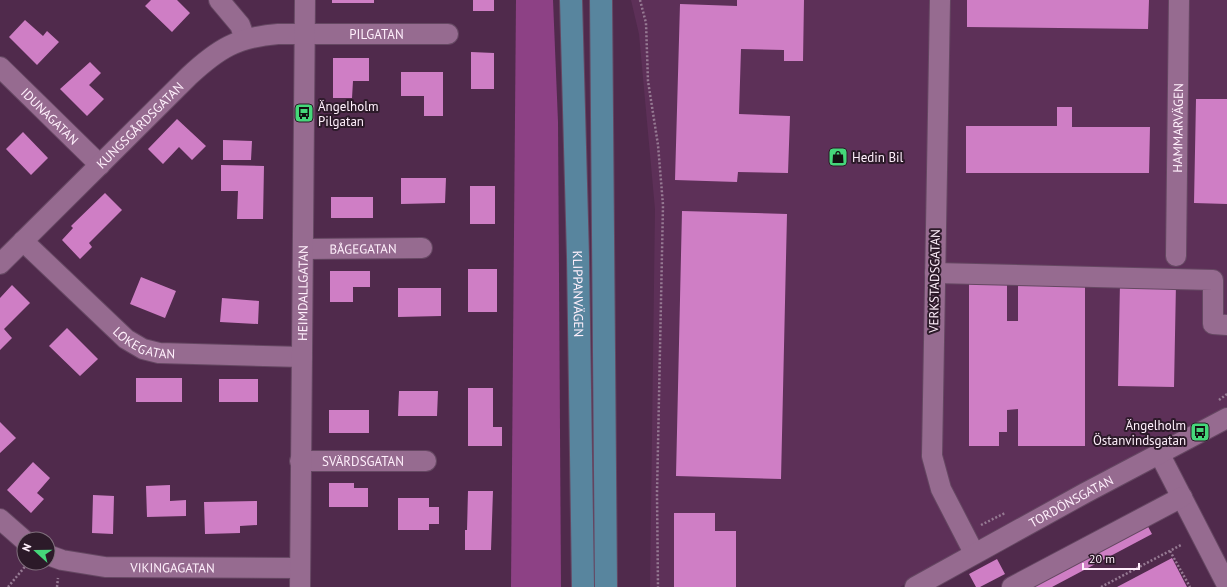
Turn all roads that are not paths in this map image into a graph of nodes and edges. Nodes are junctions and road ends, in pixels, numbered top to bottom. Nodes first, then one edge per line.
1 (220, 0) edge
2 (305, 0) edge
3 (571, 0) edge
4 (601, 0) edge
5 (940, 0) edge
6 (1179, 0) edge
7 (305, 34) junction
8 (448, 34) dead end
9 (245, 39) junction
10 (0, 67) edge
11 (100, 165) junction
12 (23, 241) junction
13 (422, 248) dead end
14 (303, 249) junction
15 (1176, 256) dead end
16 (0, 264) edge
17 (935, 273) junction
18 (1227, 325) edge
19 (302, 357) junction
20 (1227, 418) edge
21 (1159, 454) junction
22 (300, 461) junction
23 (426, 461) dead end
24 (1182, 497) junction
25 (0, 519) edge
26 (16, 533) edge
27 (974, 553) junction
28 (56, 558) edge
29 (300, 578) edge
30 (1227, 585) edge
31 (583, 587) edge
32 (606, 587) edge
33 (916, 587) edge
34 (1012, 587) edge

1 - 9 street
2 - 7 street, HEIMDALLGATAN
3 - 31 main road, KLIPPANVÄGEN
4 - 32 main road, KLIPPANVÄGEN
5 - 17 street, VERKSTADSGATAN
6 - 15 street, HAMMARVÄGEN
7 - 8 street, PILGATAN
7 - 9 street, KUNGSGÅRDSGATAN
7 - 14 street, HEIMDALLGATAN
9 - 11 street, KUNGSGÅRDSGATAN
10 - 11 street, IDUNAGATAN
11 - 12 street, KUNGSGÅRDSGATAN
12 - 16 street, KUNGSGÅRDSGATAN
12 - 19 street, LOKEGATAN
13 - 14 street, BÅGEGATAN
14 - 19 street, HEIMDALLGATAN
17 - 18 street
17 - 27 street, VERKSTADSGATAN
19 - 22 street, HEIMDALLGATAN
20 - 21 street, TORDÖNSGATAN
21 - 24 street
21 - 27 street, TORDÖNSGATAN
22 - 23 street, SVÄRDSGATAN
22 - 29 street, HEIMDALLGATAN
24 - 30 street
24 - 34 street
25 - 26 street
27 - 33 street, TORDÖNSGATAN
28 - 29 street, VIKINGAGATAN

